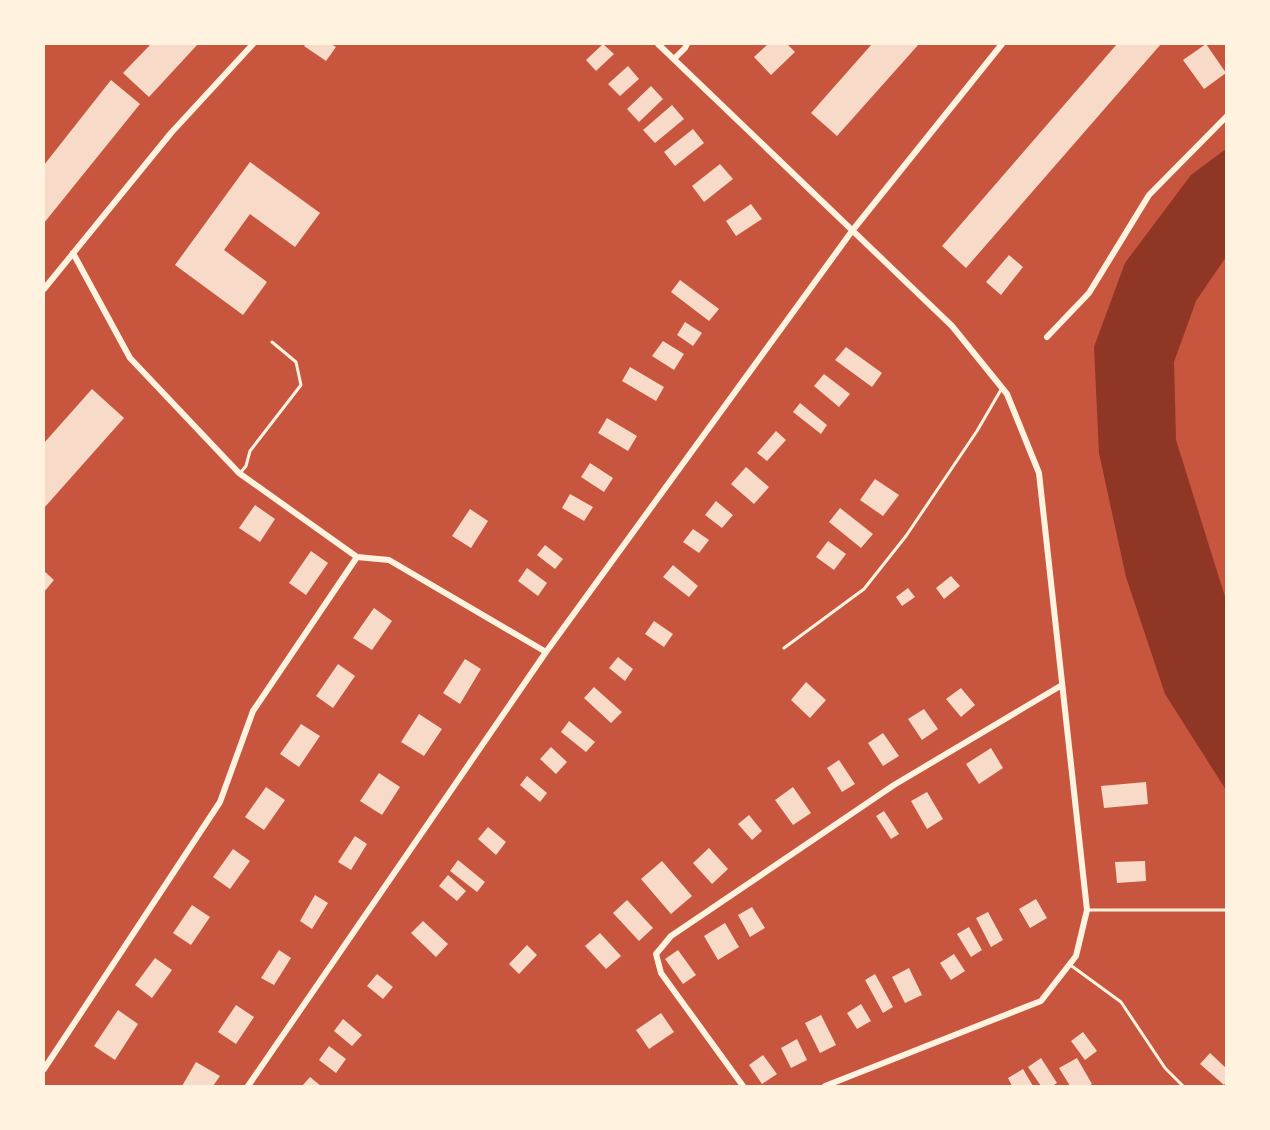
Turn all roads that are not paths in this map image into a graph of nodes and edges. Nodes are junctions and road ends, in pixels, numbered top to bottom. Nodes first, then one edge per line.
1 (253, 44) edge
2 (658, 44) edge
3 (687, 44) edge
4 (1002, 44) edge
5 (674, 59) junction
6 (1227, 117) edge
7 (852, 231) junction
8 (73, 253) junction
9 (44, 289) edge
10 (1047, 337) dead end
11 (272, 342) dead end
12 (1002, 388) junction
13 (239, 473) junction
14 (357, 557) junction
15 (784, 648) dead end
16 (546, 652) junction
17 (1062, 685) junction
18 (1087, 910) junction
19 (1227, 910) edge
20 (1069, 964) junction
21 (44, 1069) edge
22 (248, 1086) edge
23 (742, 1086) edge
24 (825, 1086) edge
25 (1183, 1086) edge

1 - 8 street
2 - 5 street
3 - 5 street
4 - 7 street
5 - 7 street
6 - 10 street
7 - 12 street
7 - 16 street
8 - 9 street
8 - 13 street
11 - 13 lane
12 - 15 lane
12 - 17 street
13 - 14 street
14 - 16 street
14 - 21 street
16 - 22 street
17 - 18 street
17 - 23 street
18 - 19 lane
18 - 20 street
20 - 24 street
20 - 25 lane

